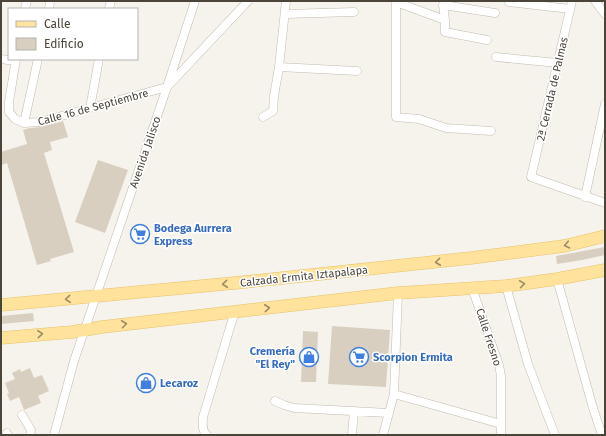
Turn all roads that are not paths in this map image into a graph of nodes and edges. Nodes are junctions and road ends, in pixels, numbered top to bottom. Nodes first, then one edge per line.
1 (195, 1) edge
2 (248, 1) edge
3 (286, 1) edge
4 (396, 1) edge
5 (595, 1) edge
6 (509, 2) dead end
7 (571, 5) edge
8 (354, 12) dead end
9 (495, 13) dead end
10 (285, 14) junction
11 (605, 14) edge
12 (446, 20) junction
13 (487, 40) dead end
14 (496, 57) dead end
15 (16, 60) edge
16 (38, 60) edge
17 (99, 60) edge
18 (558, 64) junction
19 (279, 67) junction
20 (357, 71) dead end
21 (167, 87) junction
22 (605, 104) edge
23 (90, 108) junction
24 (263, 118) dead end
25 (24, 123) junction
26 (491, 131) dead end
27 (601, 138) edge
28 (585, 197) junction
29 (605, 203) edge
30 (605, 236) edge
31 (605, 270) edge
32 (557, 279) junction
33 (506, 286) junction
34 (472, 288) junction
35 (398, 293) junction
36 (97, 296) junction
37 (1, 305) edge
38 (235, 311) junction
39 (86, 329) junction
40 (1, 338) edge
41 (394, 394) junction
42 (275, 400) dead end
43 (354, 411) junction
44 (389, 413) junction
45 (22, 415) dead end
46 (501, 424) junction
47 (30, 435) edge
48 (54, 435) edge
49 (207, 435) edge
50 (352, 435) edge
51 (383, 435) edge
52 (501, 435) edge
53 (555, 435) edge
54 (602, 435) edge

1 - 21 street
2 - 21 street, Avenida Jalisco
3 - 10 street
4 - 12 street
4 - 26 street
5 - 11 street
6 - 7 street
7 - 18 street, 2ª Cerrada de Palmas
8 - 10 street
9 - 12 street
10 - 19 street
12 - 13 street
14 - 18 street
15 - 25 street, Calle 16 de Septiembre
16 - 25 street
17 - 23 street
18 - 28 street, 2ª Cerrada de Palmas
19 - 20 street
19 - 24 street
21 - 23 street, Calle 16 de Septiembre
21 - 36 street, Avenida Jalisco
22 - 27 street
23 - 25 street, Calle 16 de Septiembre
27 - 28 street
28 - 29 street
30 -> 36 main road, Calzada Ermita Iztapalapa
31 - 32 main road
33 -> 32 main road
32 - 54 street
33 - 34 main road
33 - 53 street
34 - 35 main road
34 - 46 street, Calle Fresno
38 -> 35 main road
35 - 41 street
36 -> 37 main road, Calzada Ermita Iztapalapa
36 - 39 street, Avenida Jalisco
39 -> 38 main road
38 - 49 street
40 -> 39 main road
39 - 48 street, Avenida Jalisco
41 - 44 street
41 - 46 street
42 - 43 street
43 - 44 street
43 - 50 street
44 - 51 street
45 - 47 street
46 - 52 street, Calle Fresno

